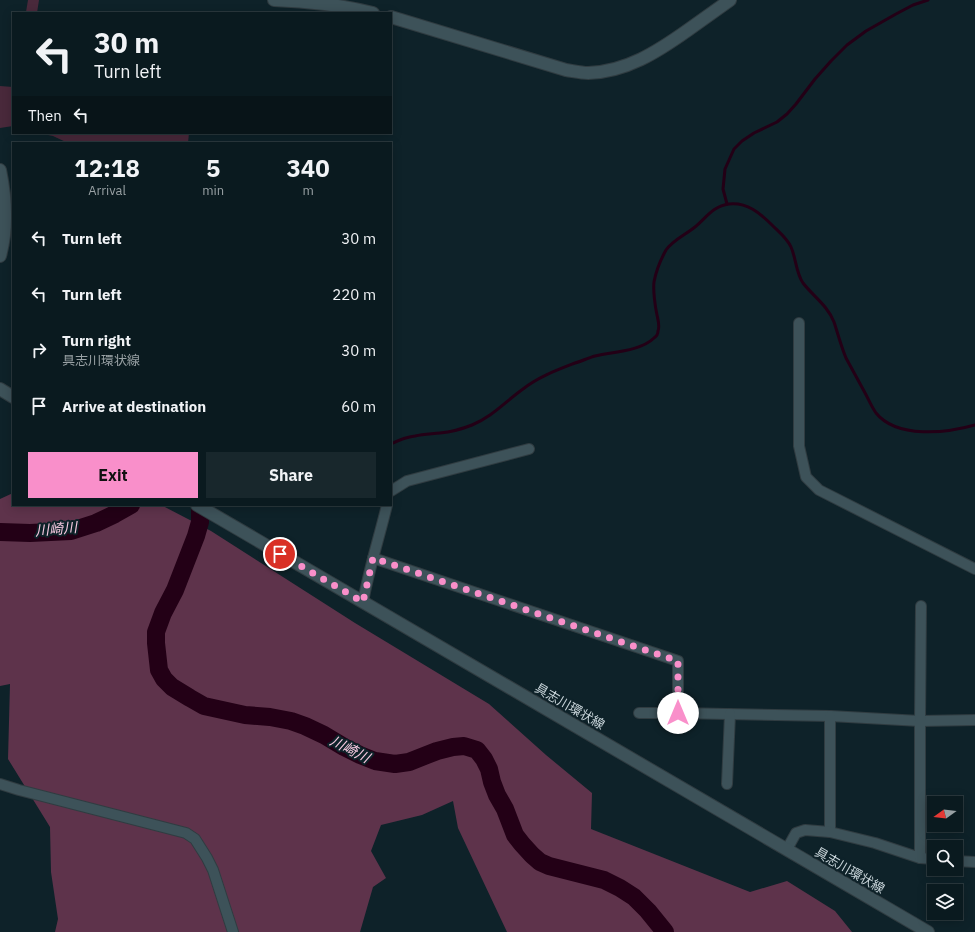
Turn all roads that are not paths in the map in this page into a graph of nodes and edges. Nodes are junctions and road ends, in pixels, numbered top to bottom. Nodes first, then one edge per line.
1 (274, 0) edge
2 (730, 0) edge
3 (368, 12) edge
4 (392, 17) edge
5 (0, 170) edge
6 (0, 256) edge
7 (799, 323) dead end
8 (0, 389) edge
9 (12, 396) edge
10 (529, 449) dead end
11 (392, 490) edge
12 (199, 506) edge
13 (387, 506) edge
14 (373, 558) junction
15 (975, 569) edge
16 (363, 602) junction
17 (921, 606) dead end
18 (639, 713) dead end
19 (678, 713) junction
20 (730, 714) junction
21 (830, 716) junction
22 (975, 720) edge
23 (920, 721) junction
24 (0, 784) edge
25 (727, 784) dead end
26 (830, 832) junction
27 (787, 849) junction
28 (920, 858) junction
29 (927, 858) edge
30 (963, 862) edge
31 (975, 862) edge
32 (233, 932) edge
33 (928, 932) edge

1 - 3 main road
2 - 4 main road
5 - 6 main road
7 - 15 street
8 - 9 main road
10 - 11 street
12 - 16 main road, 具志川環状線
13 - 14 street
14 - 16 street
14 - 19 street
16 - 27 main road, 具志川環状線
17 - 23 street
18 - 19 street
19 - 20 street
20 - 21 street
20 - 25 street
21 - 23 street
21 - 26 street
22 - 23 street
23 - 28 street
24 - 32 street
26 - 27 street
26 - 28 street
27 - 33 main road, 具志川環状線
28 - 29 street
30 - 31 street

